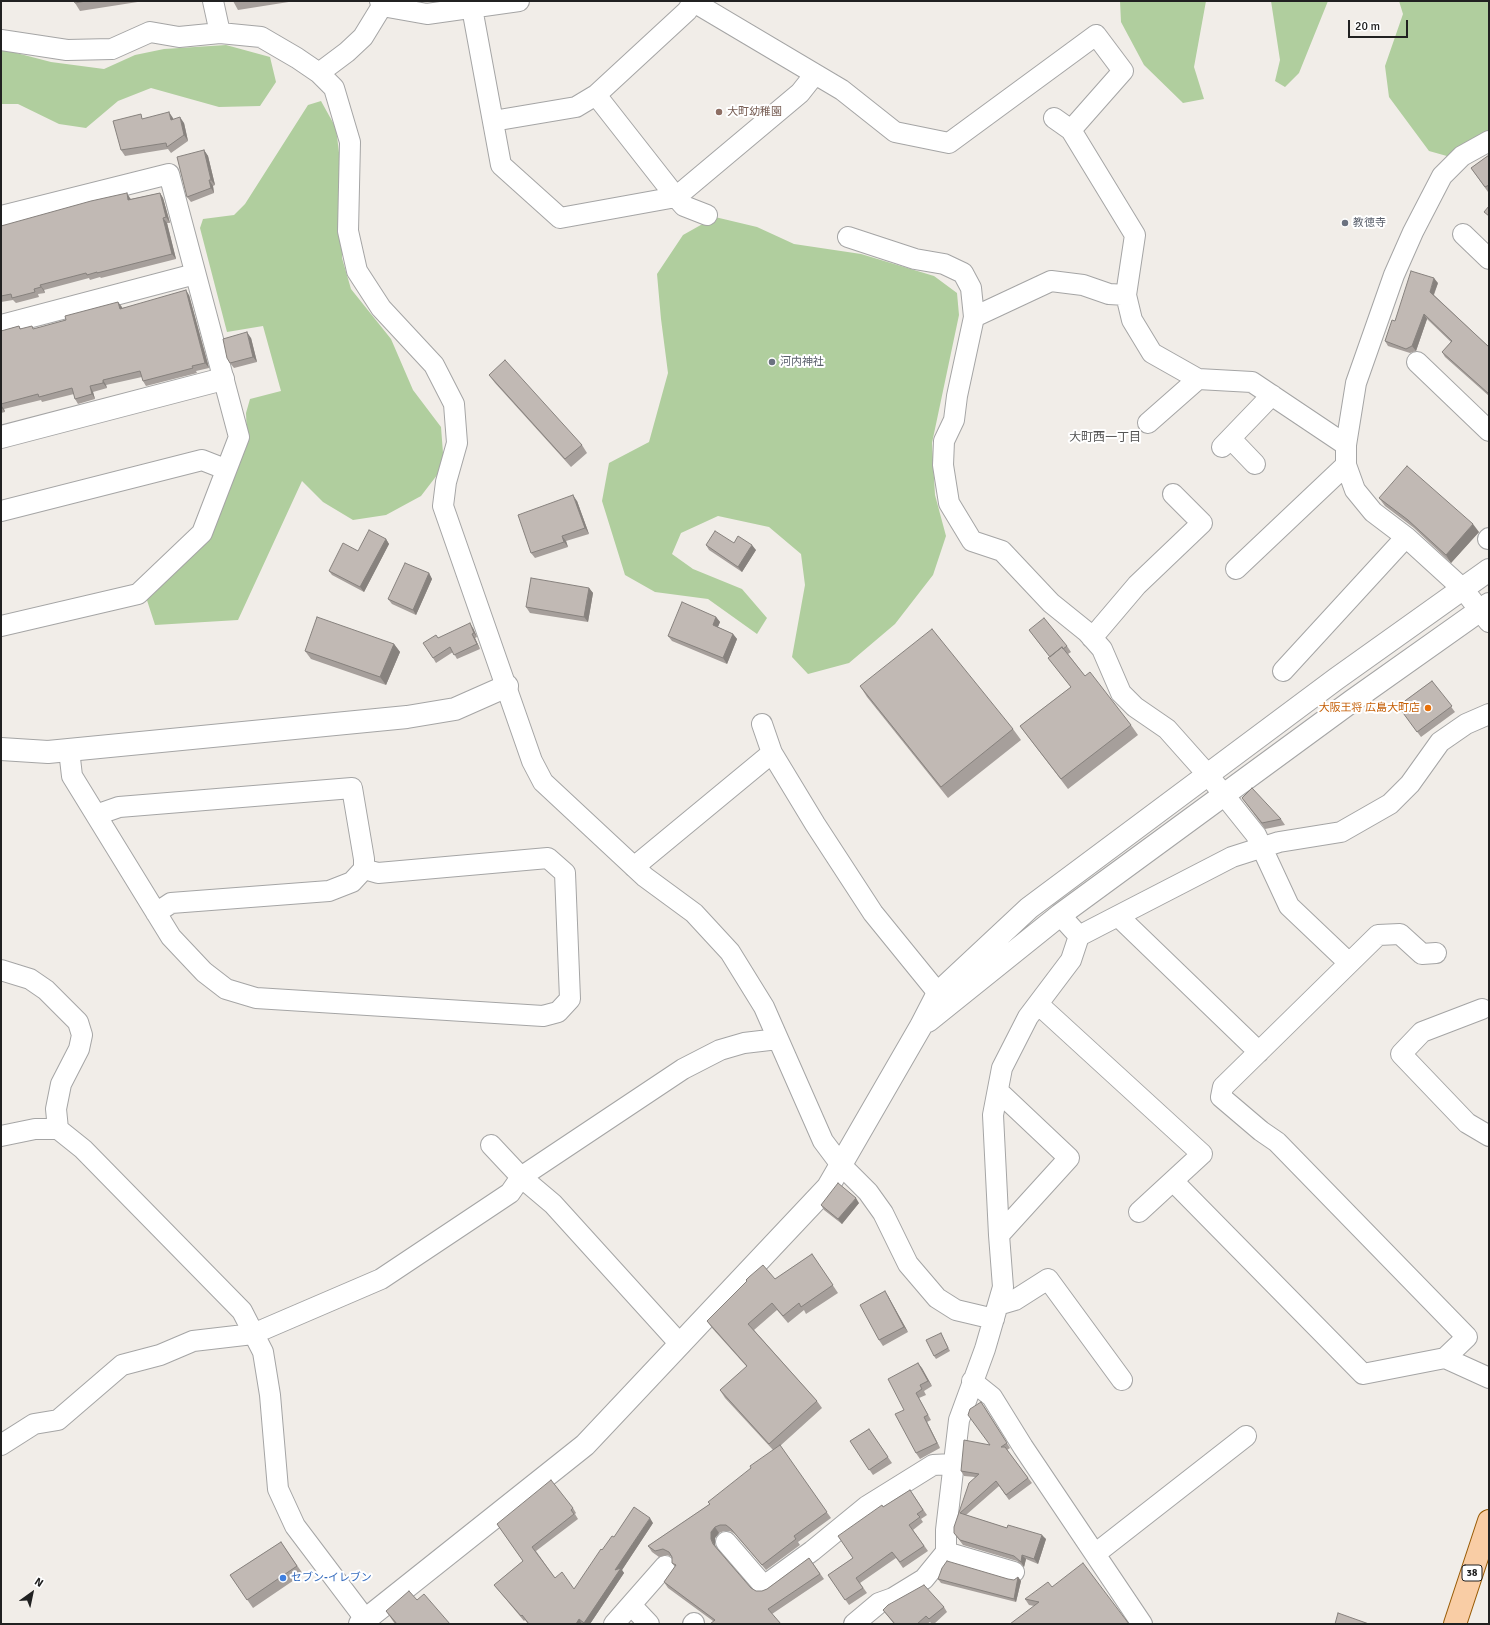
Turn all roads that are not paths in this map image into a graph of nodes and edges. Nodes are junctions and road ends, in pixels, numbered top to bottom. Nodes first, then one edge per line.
1 (213, 1) edge
2 (519, 1) edge
3 (693, 2) edge
4 (381, 3) edge
5 (472, 8) junction
6 (220, 33) junction
7 (1, 40) edge
8 (319, 73) junction
9 (815, 74) junction
10 (596, 95) junction
11 (1054, 118) dead end
12 (493, 121) junction
13 (1071, 130) junction
14 (1489, 141) edge
15 (676, 197) junction
16 (707, 215) dead end
17 (1, 216) edge
18 (1463, 234) dead end
19 (848, 237) dead end
20 (1489, 259) edge
21 (195, 274) junction
22 (1126, 295) junction
23 (974, 317) junction
24 (1, 325) edge
25 (1417, 362) dead end
26 (223, 379) junction
27 (1198, 379) junction
28 (1272, 395) junction
29 (1148, 422) dead end
30 (1489, 431) edge
31 (1, 437) edge
32 (1346, 445) junction
33 (1255, 464) dead end
34 (1346, 465) junction
35 (225, 469) junction
36 (1173, 494) dead end
37 (1, 511) edge
38 (1406, 538) junction
39 (1236, 569) dead end
40 (1489, 570) edge
41 (1463, 589) junction
42 (1486, 612) edge
43 (1, 626) edge
44 (1092, 638) junction
45 (1283, 671) dead end
46 (507, 686) junction
47 (1489, 714) edge
48 (762, 724) dead end
49 (1, 749) edge
50 (69, 750) junction
51 (772, 753) junction
52 (1208, 775) junction
53 (1224, 796) junction
54 (96, 815) junction
55 (1262, 847) junction
56 (634, 867) junction
57 (364, 869) junction
58 (156, 912) junction
59 (1060, 915) junction
60 (1118, 916) junction
61 (1080, 936) junction
62 (1436, 953) dead end
63 (1349, 962) junction
64 (1, 970) edge
65 (938, 993) junction
66 (1038, 1004) junction
67 (1482, 1009) dead end
68 (921, 1026) junction
69 (778, 1039) junction
70 (1258, 1052) junction
71 (998, 1091) junction
72 (58, 1129) junction
73 (1, 1136) edge
74 (1489, 1136) edge
75 (491, 1145) dead end
76 (841, 1165) junction
77 (522, 1178) junction
78 (1173, 1181) junction
79 (1138, 1212) dead end
80 (999, 1235) junction
81 (996, 1312) junction
82 (253, 1334) junction
83 (680, 1344) junction
84 (1445, 1358) junction
85 (1489, 1378) edge
86 (1122, 1380) dead end
87 (972, 1381) junction
88 (1246, 1436) dead end
89 (1, 1445) edge
90 (953, 1464) junction
91 (1489, 1521) edge
92 (726, 1542) dead end
93 (946, 1552) junction
94 (1095, 1554) junction
95 (664, 1566) dead end
96 (1014, 1572) dead end
97 (632, 1606) junction
98 (365, 1623) edge
99 (614, 1624) edge
100 (649, 1624) edge
101 (854, 1624) edge
102 (1142, 1624) edge
103 (1454, 1624) edge

1 - 6 street
2 - 5 street
3 - 9 street
3 - 10 street
4 - 5 street
4 - 8 street
5 - 12 street
6 - 7 street
6 - 8 street
8 - 46 street
9 - 13 street
9 - 15 street
10 - 12 street
10 - 15 street
11 - 13 street
12 - 15 street
13 - 22 street
14 - 32 street
15 - 16 street
17 - 21 street
18 - 20 street
19 - 23 street
21 - 24 street
21 - 26 street
22 - 23 street
22 - 27 street
23 - 44 street
25 - 30 street
26 - 31 street
26 - 35 street
27 - 28 street
27 - 29 street
28 - 32 street
28 - 33 street
32 - 34 street
34 - 38 street
34 - 39 street
35 - 37 street
35 - 43 street
36 - 44 street
38 - 41 street
38 - 45 street
40 - 41 street
41 - 42 street
41 - 52 street
42 - 53 street
44 - 52 street
46 - 50 street
46 - 56 street
47 - 55 street
48 - 51 street
49 - 50 street
50 - 54 street
51 - 56 street
51 - 65 street
52 - 53 street
52 - 65 street
53 - 55 street
53 - 59 street
54 - 57 street
54 - 58 street
55 - 60 street
55 - 63 street
56 - 69 street
57 - 58 street
57 - 58 street
59 - 61 street
59 - 68 street
60 - 61 street
60 - 70 street
61 - 66 street
62 - 63 street
63 - 70 street
64 - 72 street
65 - 68 street
66 - 71 street
66 - 78 street
67 - 74 street
68 - 76 street
69 - 76 street
69 - 77 street
70 - 84 street
71 - 80 street
71 - 80 street
72 - 73 street
72 - 82 street
75 - 77 street
76 - 81 street
76 - 83 street
77 - 82 street
77 - 83 street
78 - 79 street
78 - 84 street
80 - 81 street
81 - 86 street
81 - 87 street
82 - 89 street
82 - 98 street
83 - 98 street
84 - 85 street
87 - 90 street
87 - 94 street
88 - 94 street
90 - 92 street
90 - 93 street
91 - 103 main road, 38
93 - 96 street
93 - 101 street
94 - 102 street
95 - 97 street
97 - 99 street
97 - 100 street

